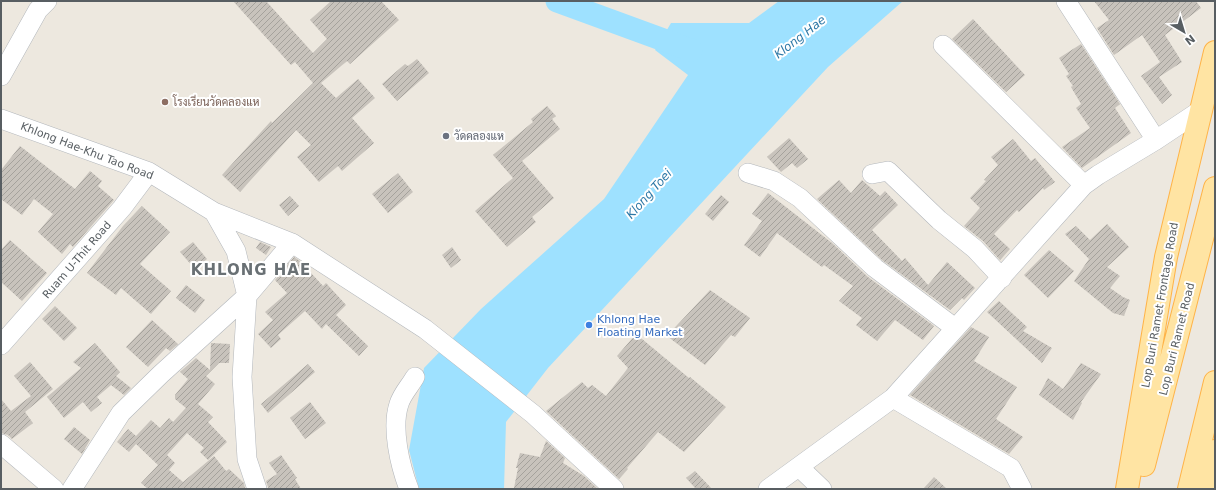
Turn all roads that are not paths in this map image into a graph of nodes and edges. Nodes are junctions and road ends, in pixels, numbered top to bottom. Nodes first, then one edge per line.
1 (47, 1) edge
2 (1066, 1) edge
3 (943, 45) dead end
4 (1215, 52) edge
5 (1, 76) edge
6 (1201, 110) junction
7 (1, 119) edge
8 (1156, 140) junction
9 (149, 172) junction
10 (748, 173) dead end
11 (872, 174) dead end
12 (1084, 185) junction
13 (1215, 188) edge
14 (214, 212) junction
15 (292, 243) junction
16 (1002, 278) junction
17 (247, 296) junction
18 (955, 328) junction
19 (1, 345) edge
20 (415, 377) dead end
21 (1215, 382) edge
22 (893, 398) junction
23 (1, 444) edge
24 (1215, 451) edge
25 (799, 467) junction
26 (54, 489) edge
27 (72, 489) edge
28 (257, 489) edge
29 (409, 489) edge
30 (614, 489) edge
31 (768, 489) edge
32 (822, 489) edge
33 (1022, 489) edge
34 (1127, 489) edge
35 (1138, 489) edge
36 (1188, 489) edge
37 (1202, 489) edge

1 - 5 street
2 - 8 street
3 - 12 street
4 - 6 main road, Lop Buri Ramet Frontage Road
6 - 8 street
6 - 34 main road, Lop Buri Ramet Frontage Road
7 - 9 street, Khlong Hae-Khu Tao Road
8 - 12 street
9 - 14 street, Khlong Hae-Khu Tao Road
9 - 19 street, Ruam U-Thit Road
10 - 18 street
11 - 16 street
12 - 16 street
13 - 35 main road, Lop Buri Ramet Road
14 - 15 street
14 - 17 street, Khlong Hae-Khu Tao Road
15 - 17 street
15 - 30 street
16 - 18 street
17 - 27 street
17 - 28 street, Khlong Hae-Khu Tao Road
18 - 22 street
20 - 29 street
21 - 36 main road
22 - 25 street
22 - 33 street
23 - 26 street
24 - 37 main road
25 - 31 street
25 - 32 street

